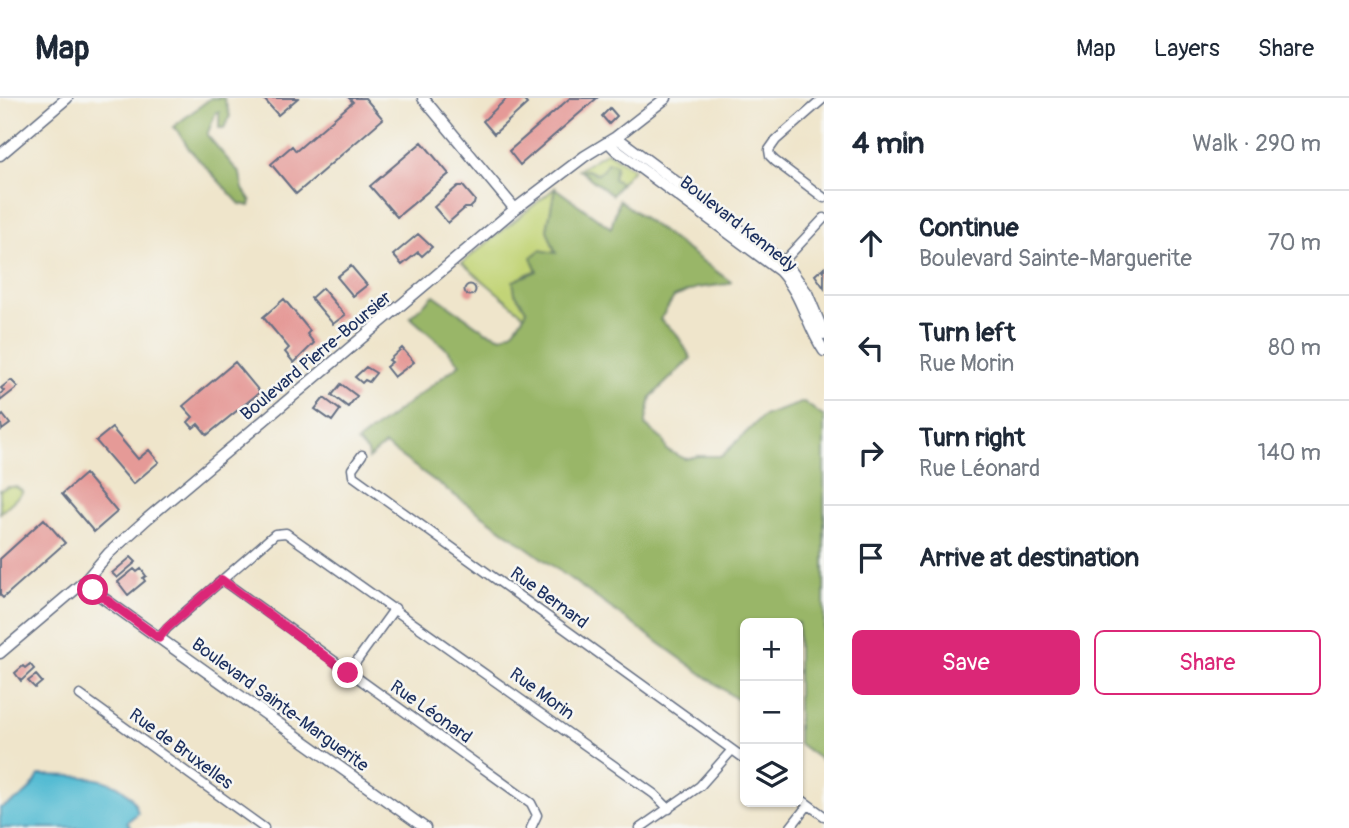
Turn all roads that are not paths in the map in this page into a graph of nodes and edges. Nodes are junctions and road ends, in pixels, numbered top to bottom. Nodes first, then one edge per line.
1 (67, 98) edge
2 (423, 98) edge
3 (666, 98) edge
4 (824, 98) edge
5 (612, 140) junction
6 (0, 155) edge
7 (824, 198) edge
8 (515, 209) junction
9 (824, 218) edge
10 (780, 265) junction
11 (824, 334) edge
12 (824, 351) edge
13 (362, 456) dead end
14 (222, 580) junction
15 (85, 581) junction
16 (395, 608) junction
17 (159, 638) junction
18 (0, 653) edge
19 (348, 673) junction
20 (80, 695) dead end
21 (732, 750) junction
22 (740, 756) edge
23 (803, 801) edge
24 (808, 805) junction
25 (669, 809) junction
26 (824, 816) edge
27 (412, 824) edge
28 (264, 828) edge
29 (425, 828) edge
30 (531, 828) edge
31 (640, 828) edge
32 (790, 828) edge

1 - 6 street
2 - 8 street
3 - 5 street, Boulevard Pierre-Boursier
4 - 7 street
5 - 8 street, Boulevard Pierre-Boursier
5 - 10 street, Boulevard Kennedy
8 - 15 street, Boulevard Pierre-Boursier
9 - 10 street
10 - 11 street, Boulevard Kennedy
10 - 12 street, Boulevard Kennedy
13 - 21 street, Rue Bernard
14 - 16 street, Rue Morin
14 - 17 street, Rue Morin
14 - 19 street, Rue Léonard
15 - 17 street, Boulevard Sainte-Marguerite
15 - 18 street, Boulevard Pierre-Boursier
16 - 19 street
16 - 25 street, Rue Morin
17 - 27 street, Boulevard Sainte-Marguerite
19 - 30 street, Rue Léonard
20 - 28 street, Rue de Bruxelles
21 - 22 street, Rue Bernard
21 - 25 street
23 - 24 street
24 - 26 street
24 - 32 street
25 - 31 street
27 - 29 street, Boulevard Sainte-Marguerite

